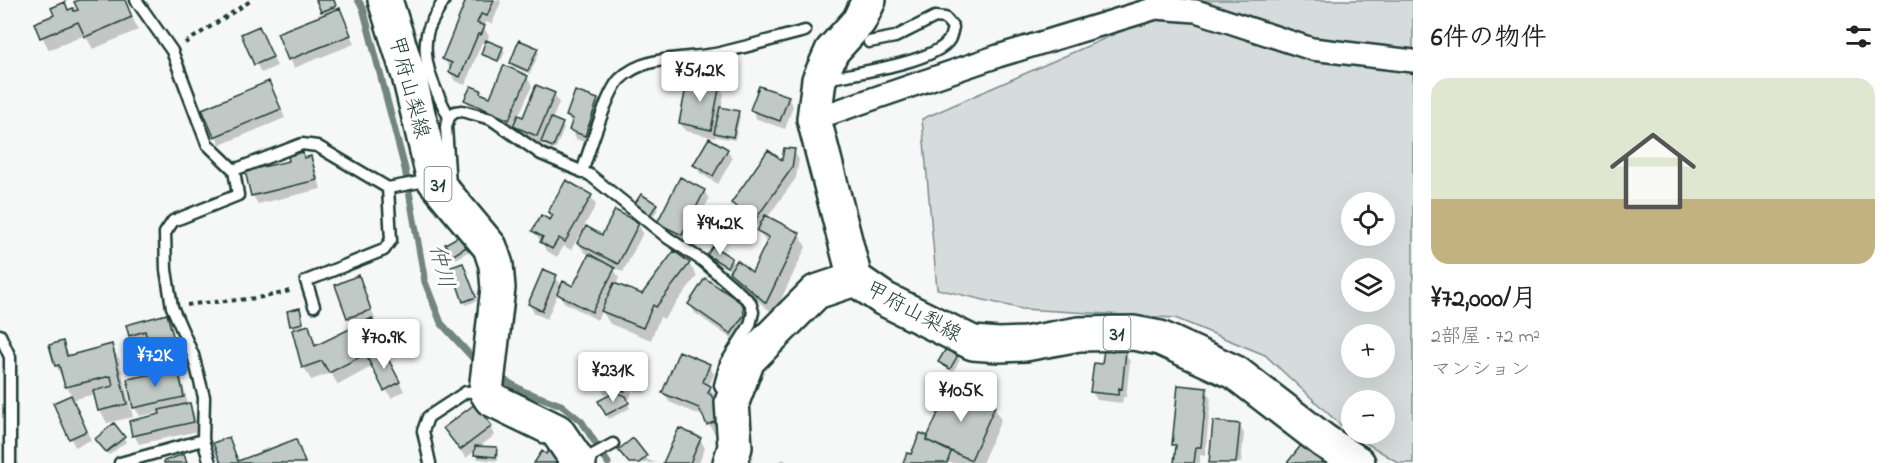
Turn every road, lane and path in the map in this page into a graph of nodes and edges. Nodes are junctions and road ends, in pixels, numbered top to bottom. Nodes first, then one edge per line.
1 (135, 0) edge
2 (252, 0) edge
3 (385, 0) edge
4 (444, 0) edge
5 (866, 21) edge
6 (805, 31) dead end
7 (172, 51) junction
8 (1413, 61) edge
9 (819, 80) junction
10 (449, 117) junction
11 (814, 119) junction
12 (234, 170) junction
13 (582, 172) junction
14 (392, 187) junction
15 (437, 187) junction
16 (855, 279) junction
17 (307, 285) junction
18 (314, 306) dead end
19 (172, 307) junction
20 (0, 335) edge
21 (487, 377) junction
22 (732, 402) junction
23 (203, 440) junction
24 (613, 444) dead end
25 (582, 462) edge
26 (9, 463) edge
27 (120, 463) edge
28 (210, 463) edge
29 (430, 463) edge
30 (730, 463) edge
31 (1358, 463) edge

1 - 7 lane
2 - 7 path
3 - 15 main road, 甲府山梨線 / 31
4 - 10 lane
5 - 9 main road
5 - 9 lane
6 - 13 lane
7 - 12 lane
8 - 11 street
9 - 11 main road
10 - 13 lane
10 - 15 lane
11 - 16 main road
12 - 14 lane
12 - 19 lane
13 - 22 lane
14 - 15 lane
14 - 17 lane
15 - 21 main road, 甲府山梨線 / 31
16 - 22 main road, 甲府山梨線
16 - 31 main road, 甲府山梨線 / 31
17 - 18 lane
17 - 19 path
19 - 23 lane
20 - 26 lane
21 - 25 main road
21 - 29 lane
22 - 30 main road, 甲府山梨線
23 - 27 lane
23 - 28 lane
24 - 25 lane

